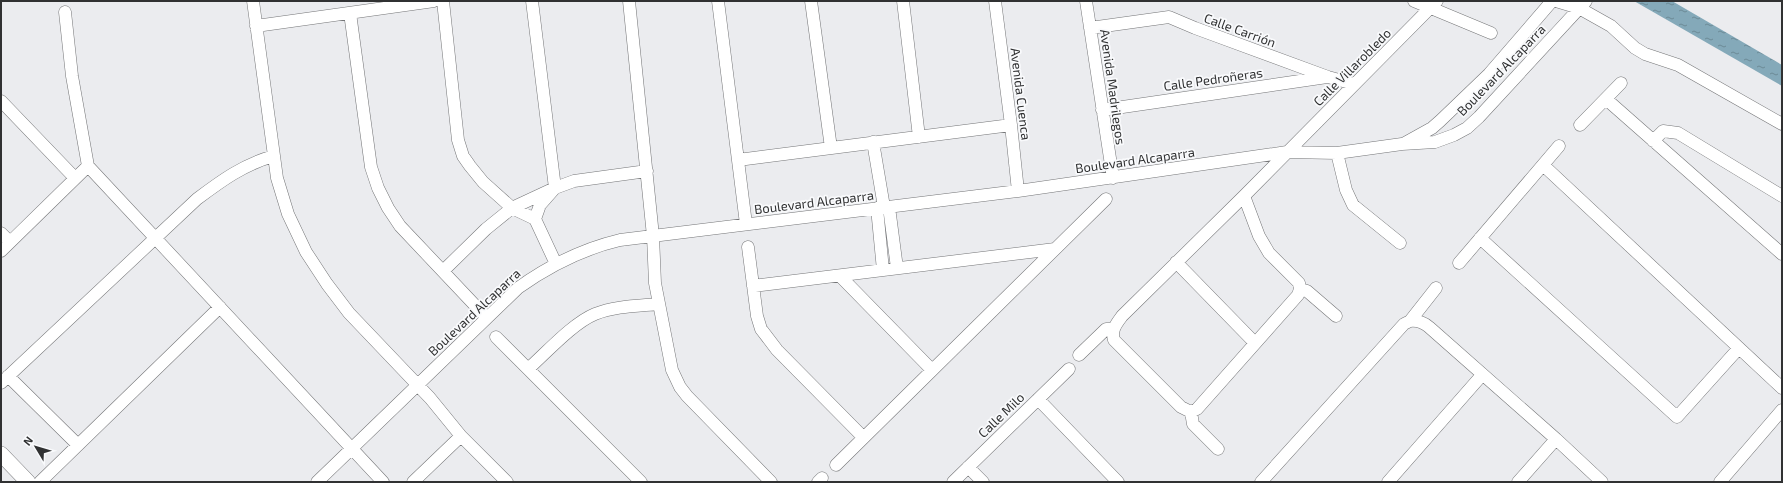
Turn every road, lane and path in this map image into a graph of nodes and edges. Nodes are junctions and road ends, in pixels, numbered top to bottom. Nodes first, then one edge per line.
1 (253, 1) edge
2 (434, 1) edge
3 (443, 1) edge
4 (532, 1) edge
5 (629, 1) edge
6 (718, 1) edge
7 (811, 1) edge
8 (903, 1) edge
9 (995, 1) edge
10 (1086, 1) edge
11 (1414, 1) edge
12 (1552, 1) edge
13 (1556, 1) edge
14 (1434, 4) edge
15 (1583, 4) edge
16 (65, 12) dead end
17 (350, 13) junction
18 (256, 26) junction
19 (1090, 28) junction
20 (1491, 33) dead end
21 (1328, 77) junction
22 (1621, 83) dead end
23 (1354, 84) junction
24 (1606, 99) junction
25 (1, 102) edge
26 (1102, 110) junction
27 (1782, 124) edge
28 (1011, 125) junction
29 (1580, 125) dead end
30 (919, 137) junction
31 (1653, 141) junction
32 (873, 142) junction
33 (1402, 144) junction
34 (1559, 146) dead end
35 (831, 148) junction
36 (1287, 152) junction
37 (1337, 153) junction
38 (274, 156) junction
39 (738, 160) junction
40 (1543, 165) junction
41 (88, 166) junction
42 (647, 171) junction
43 (75, 178) junction
44 (1113, 178) junction
45 (555, 188) junction
46 (1018, 191) junction
47 (1244, 196) junction
48 (1782, 196) edge
49 (1106, 199) dead end
50 (883, 207) junction
51 (512, 208) junction
52 (535, 219) junction
53 (746, 224) junction
54 (1, 233) edge
55 (653, 236) junction
56 (155, 238) junction
57 (1480, 238) junction
58 (10, 242) junction
59 (1400, 243) dead end
60 (748, 247) dead end
61 (1055, 249) junction
62 (1, 251) edge
63 (1782, 254) edge
64 (1176, 262) junction
65 (1459, 263) dead end
66 (556, 264) junction
67 (897, 268) junction
68 (883, 270) junction
69 (443, 271) junction
70 (840, 276) junction
71 (753, 286) junction
72 (1436, 288) dead end
73 (1300, 289) junction
74 (659, 304) junction
75 (220, 307) junction
76 (1336, 316) dead end
77 (486, 317) junction
78 (1410, 321) junction
79 (1114, 329) junction
80 (496, 337) dead end
81 (1255, 343) junction
82 (1739, 348) junction
83 (1079, 355) dead end
84 (528, 369) junction
85 (1069, 369) dead end
86 (932, 370) junction
87 (1482, 375) junction
88 (5, 380) edge
89 (417, 385) junction
90 (1782, 388) edge
91 (1038, 399) junction
92 (1782, 410) edge
93 (1190, 412) junction
94 (461, 436) junction
95 (863, 437) junction
96 (1556, 439) junction
97 (78, 445) junction
98 (352, 449) junction
99 (1218, 449) dead end
100 (1, 454) edge
101 (836, 465) dead end
102 (968, 467) junction
103 (28, 482) edge
104 (40, 482) edge
105 (317, 482) edge
106 (383, 482) edge
107 (413, 482) edge
108 (507, 482) edge
109 (641, 482) edge
110 (771, 482) edge
111 (953, 482) edge
112 (984, 482) edge
113 (1118, 482) edge
114 (1261, 482) edge
115 (1388, 482) edge
116 (1518, 482) edge
117 (1602, 482) edge
118 (1720, 482) edge

1 - 18 street
2 - 17 street
3 - 51 street
4 - 45 street
5 - 42 street
6 - 39 street
7 - 35 street
8 - 30 street
9 - 28 street, Avenida Cuenca
10 - 19 street, Avenida Madrilegos
11 - 14 street
12 - 33 street, Boulevard Alcaparra
13 - 15 street
14 - 20 street
14 - 23 street, Calle Villarobledo
15 - 27 street
15 - 33 street, Boulevard Alcaparra
16 - 41 street
17 - 18 street
17 - 69 street
18 - 38 street
19 - 21 street, Calle Carrión
19 - 26 street, Avenida Madrilegos
21 - 23 street, Calle Carrión
21 - 26 street, Calle Pedroñeras
22 - 24 street
23 - 36 street, Calle Villarobledo
24 - 29 street
24 - 31 street
25 - 43 street
26 - 44 street, Avenida Madrilegos
28 - 30 street
28 - 46 street, Avenida Cuenca
30 - 32 street
31 - 48 street
31 - 63 street
32 - 35 street
32 - 50 street
33 - 37 street, Boulevard Alcaparra
34 - 40 street
35 - 39 street
36 - 37 street, Boulevard Alcaparra
36 - 44 street, Boulevard Alcaparra
36 - 47 street, Calle Villarobledo
37 - 59 street
38 - 56 street
38 - 89 street
39 - 53 street
40 - 57 street
40 - 82 street
41 - 43 street
41 - 56 street
42 - 45 street
42 - 55 street
43 - 58 street
44 - 46 street, Boulevard Alcaparra
45 - 51 street
45 - 52 street
46 - 50 street, Boulevard Alcaparra
47 - 64 street, Calle Villarobledo
47 - 73 street
49 - 61 street
50 - 53 street, Boulevard Alcaparra
50 - 67 street
50 - 68 street
51 - 52 street
51 - 69 street
52 - 66 street
53 - 55 street, Boulevard Alcaparra
54 - 58 street
55 - 66 street, Boulevard Alcaparra
55 - 74 street
56 - 75 street
56 - 88 street
57 - 65 street
57 - 82 street
58 - 62 street
60 - 71 street
61 - 67 street
61 - 86 street
64 - 79 street, Calle Villarobledo
64 - 81 street
66 - 77 street, Boulevard Alcaparra
67 - 68 street
68 - 70 street
69 - 77 street
70 - 71 street
70 - 86 street
71 - 95 street
72 - 78 street
73 - 76 street
73 - 81 street
74 - 84 street
74 - 110 street
75 - 97 street
75 - 98 street
77 - 89 street, Boulevard Alcaparra
78 - 87 street
78 - 114 street
79 - 83 street
79 - 93 street
80 - 84 street
81 - 93 street
82 - 90 street
84 - 109 street
85 - 91 street, Calle Milo
86 - 95 street
87 - 96 street
87 - 115 street
88 - 97 street
89 - 94 street
89 - 98 street, Boulevard Alcaparra
91 - 102 street, Calle Milo
91 - 113 street
92 - 118 street
93 - 99 street
94 - 107 street
94 - 108 street
95 - 101 street
96 - 116 street
96 - 117 street
97 - 104 street
98 - 105 street, Boulevard Alcaparra
98 - 106 street
100 - 103 street
102 - 111 street, Calle Milo
102 - 112 street

